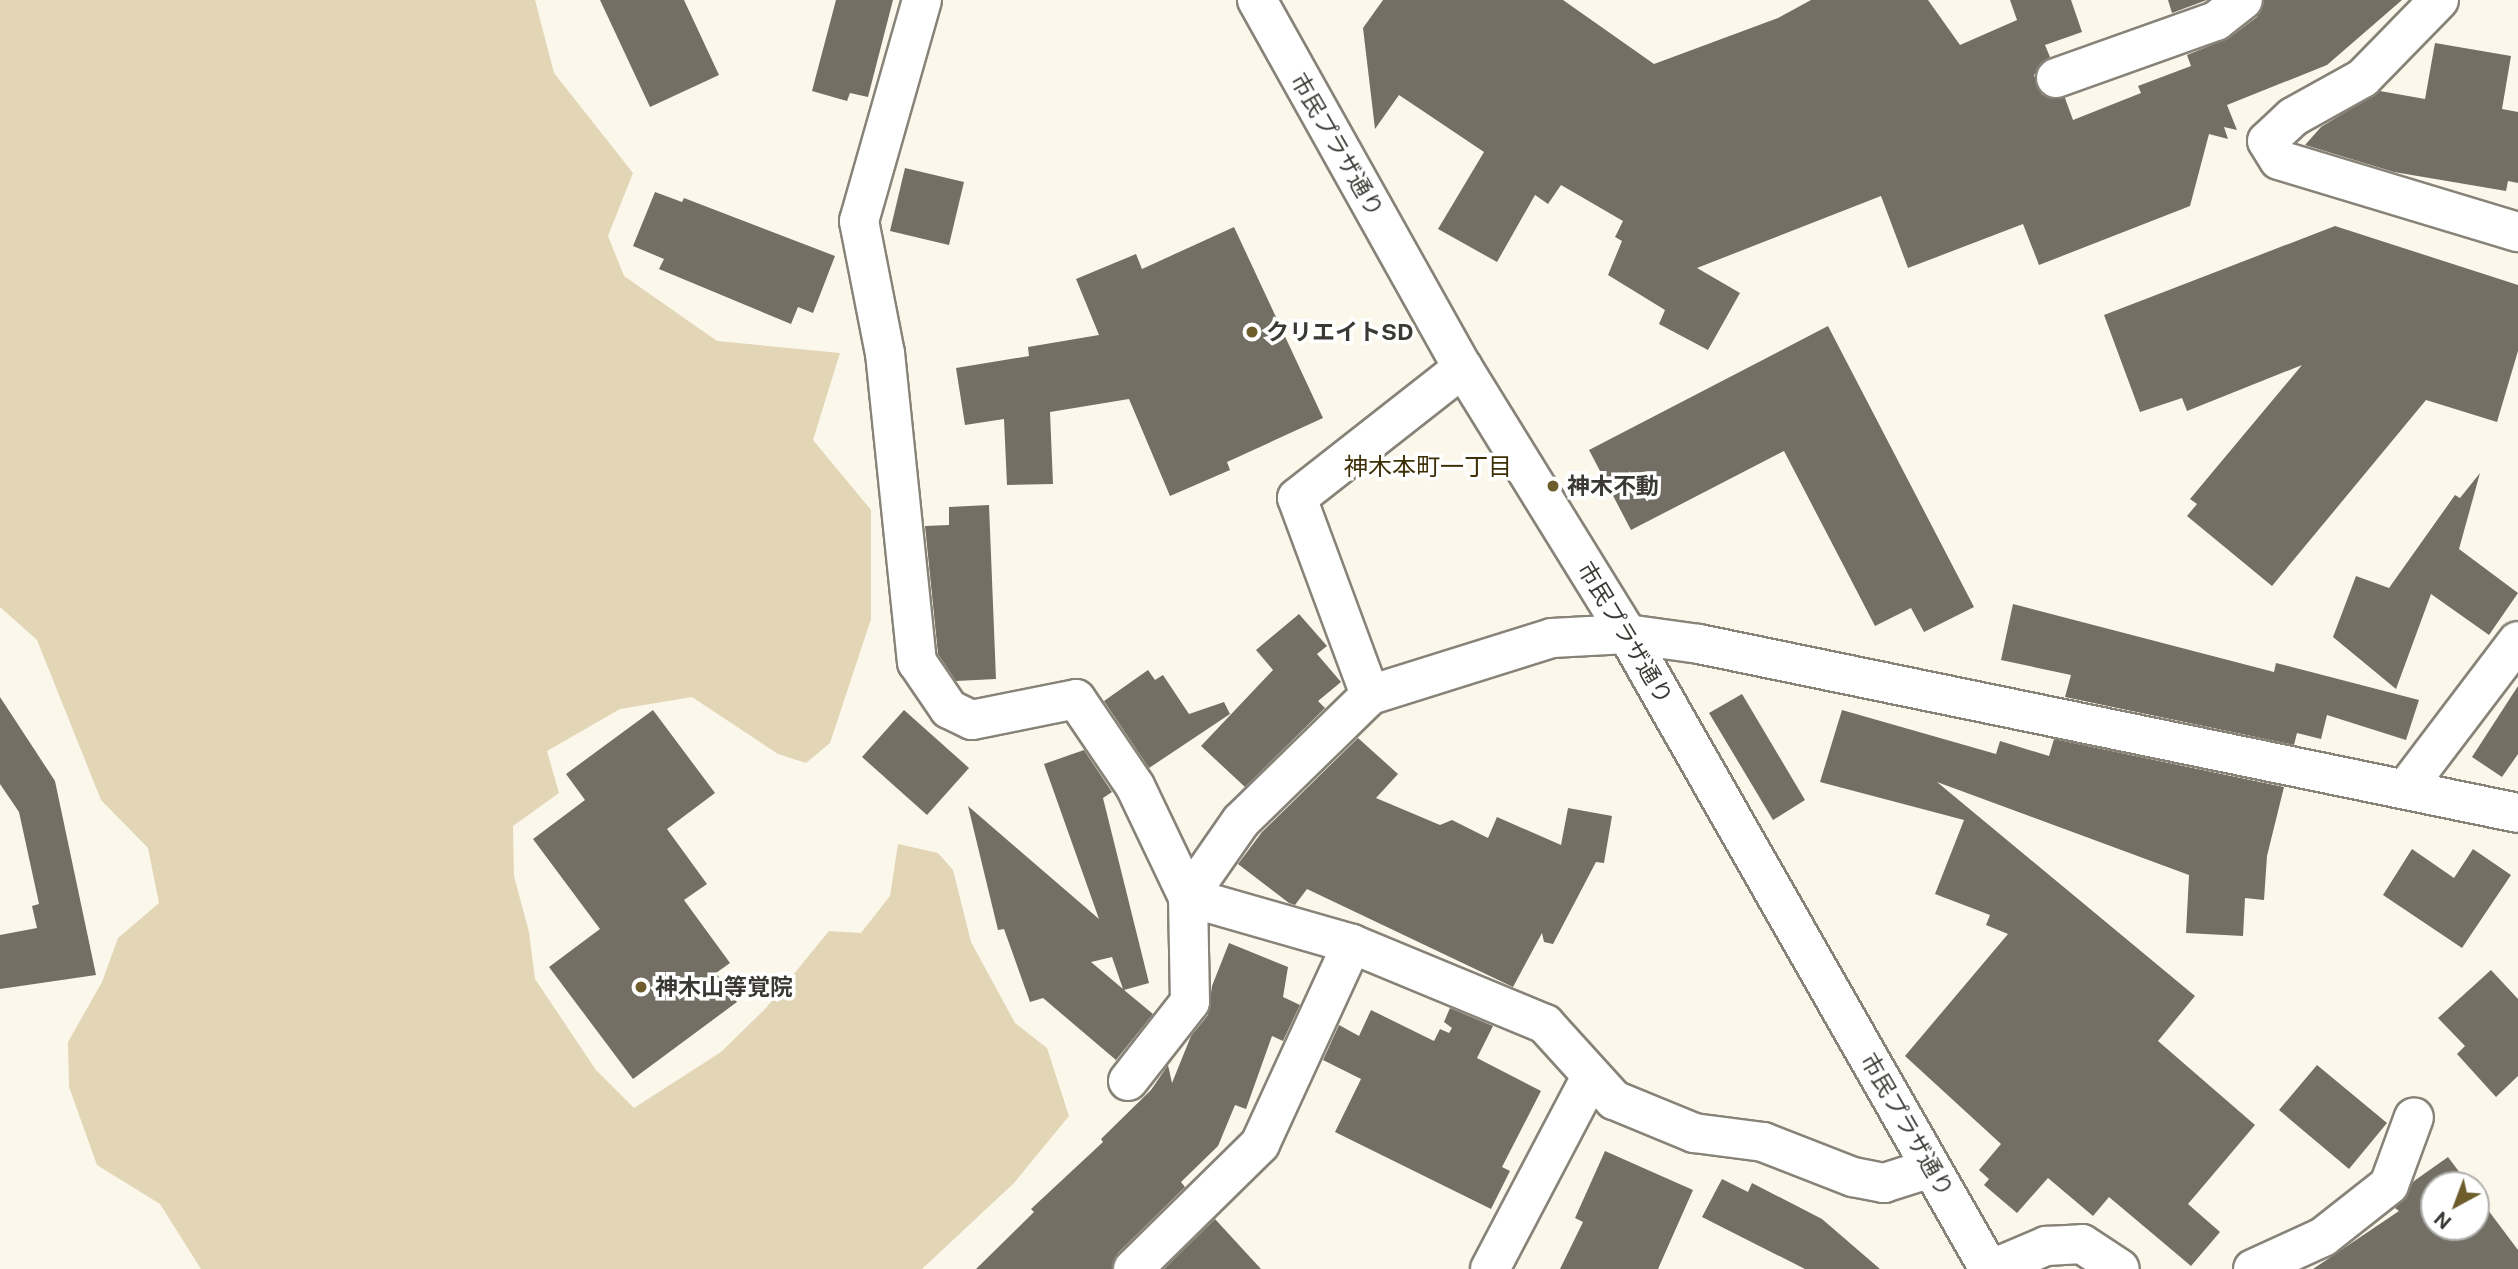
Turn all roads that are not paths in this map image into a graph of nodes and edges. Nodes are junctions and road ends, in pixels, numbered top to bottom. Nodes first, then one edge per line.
1 (922, 0) edge
2 (1257, 0) edge
3 (2243, 0) edge
4 (2439, 0) edge
5 (2056, 78) dead end
6 (2518, 233) edge
7 (1463, 368) junction
8 (1627, 634) junction
9 (2518, 641) edge
10 (1370, 695) junction
11 (2407, 787) junction
12 (2518, 813) edge
13 (1188, 897) junction
14 (1352, 944) junction
15 (1591, 1077) junction
16 (1128, 1081) dead end
17 (2414, 1117) dead end
18 (1931, 1168) junction
19 (1135, 1268) edge
20 (1490, 1269) edge
21 (1991, 1269) edge
22 (2120, 1269) edge
23 (2253, 1269) edge

1 - 13 street
2 - 7 street, 市民プラザ通り
3 - 5 street
4 - 6 street
7 - 8 street, 市民プラザ通り
7 - 10 street
8 - 10 street
8 - 11 street
8 - 18 street, 市民プラザ通り
9 - 11 street
10 - 13 street
11 - 12 street
13 - 14 street
13 - 16 street
14 - 15 street
14 - 19 street
15 - 18 street
15 - 20 street
17 - 23 street
18 - 21 street, 市民プラザ通り
21 - 22 street

